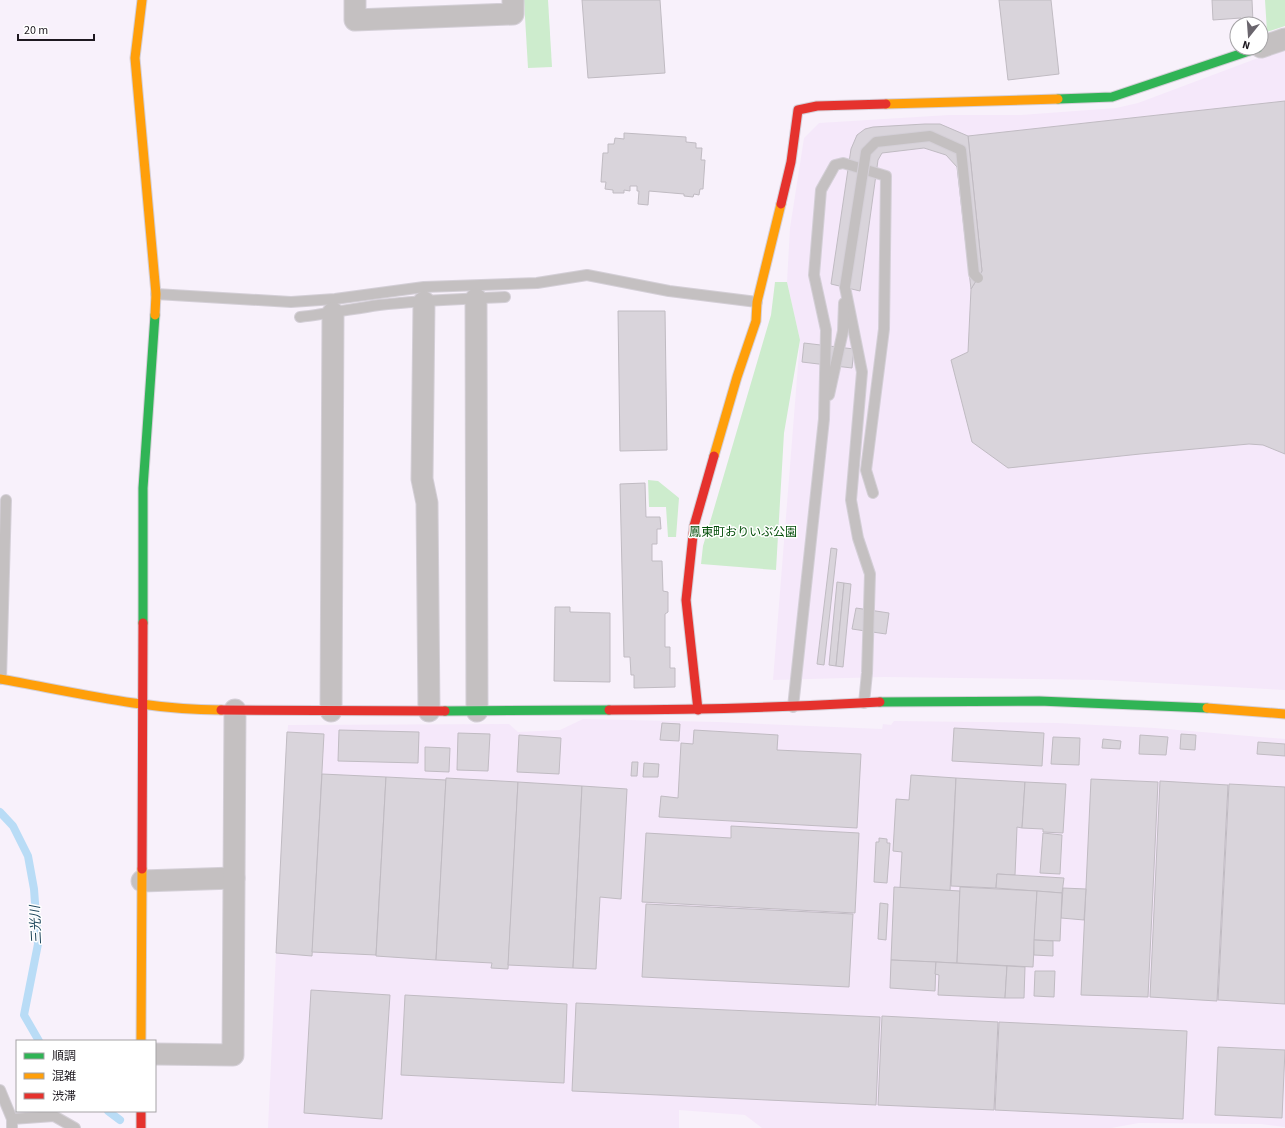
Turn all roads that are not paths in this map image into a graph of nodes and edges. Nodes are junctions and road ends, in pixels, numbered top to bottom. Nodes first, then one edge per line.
1 (142, 0) edge
2 (355, 0) edge
3 (513, 0) edge
4 (1285, 39) edge
5 (1269, 44) edge
6 (1234, 56) edge
7 (978, 278) dead end
8 (845, 287) junction
9 (156, 294) junction
10 (505, 297) dead end
11 (476, 299) junction
12 (424, 302) junction
13 (757, 302) junction
14 (333, 313) junction
15 (300, 317) dead end
16 (824, 419) junction
17 (873, 493) dead end
18 (6, 500) dead end
19 (1, 679) edge
20 (142, 704) junction
21 (864, 704) junction
22 (793, 707) junction
23 (234, 710) junction
24 (698, 710) junction
25 (331, 711) junction
26 (429, 711) junction
27 (477, 712) junction
28 (1285, 714) edge
29 (234, 878) junction
30 (142, 881) junction
31 (141, 1040) edge
32 (156, 1054) edge
33 (0, 1090) edge
34 (141, 1112) edge
35 (12, 1124) edge
36 (75, 1128) edge
37 (141, 1128) edge

1 - 9 street
2 - 3 street
4 - 5 street
6 - 13 street
7 - 8 lane, bridge
8 - 16 lane
8 - 21 lane
9 - 13 lane
9 - 20 street
10 - 11 lane
11 - 12 lane
11 - 27 street
12 - 14 lane
12 - 26 street
13 - 24 street
14 - 15 lane
14 - 25 street
16 - 17 lane
16 - 22 lane
18 - 19 lane
19 - 20 street
20 - 23 street
20 - 30 street
21 - 22 street
21 - 28 street
22 - 24 street
23 - 25 street
23 - 29 street
24 - 27 street
25 - 26 street
26 - 27 street
29 - 30 street
29 - 32 street
30 - 31 street
33 - 35 lane
34 - 37 street
35 - 36 lane

